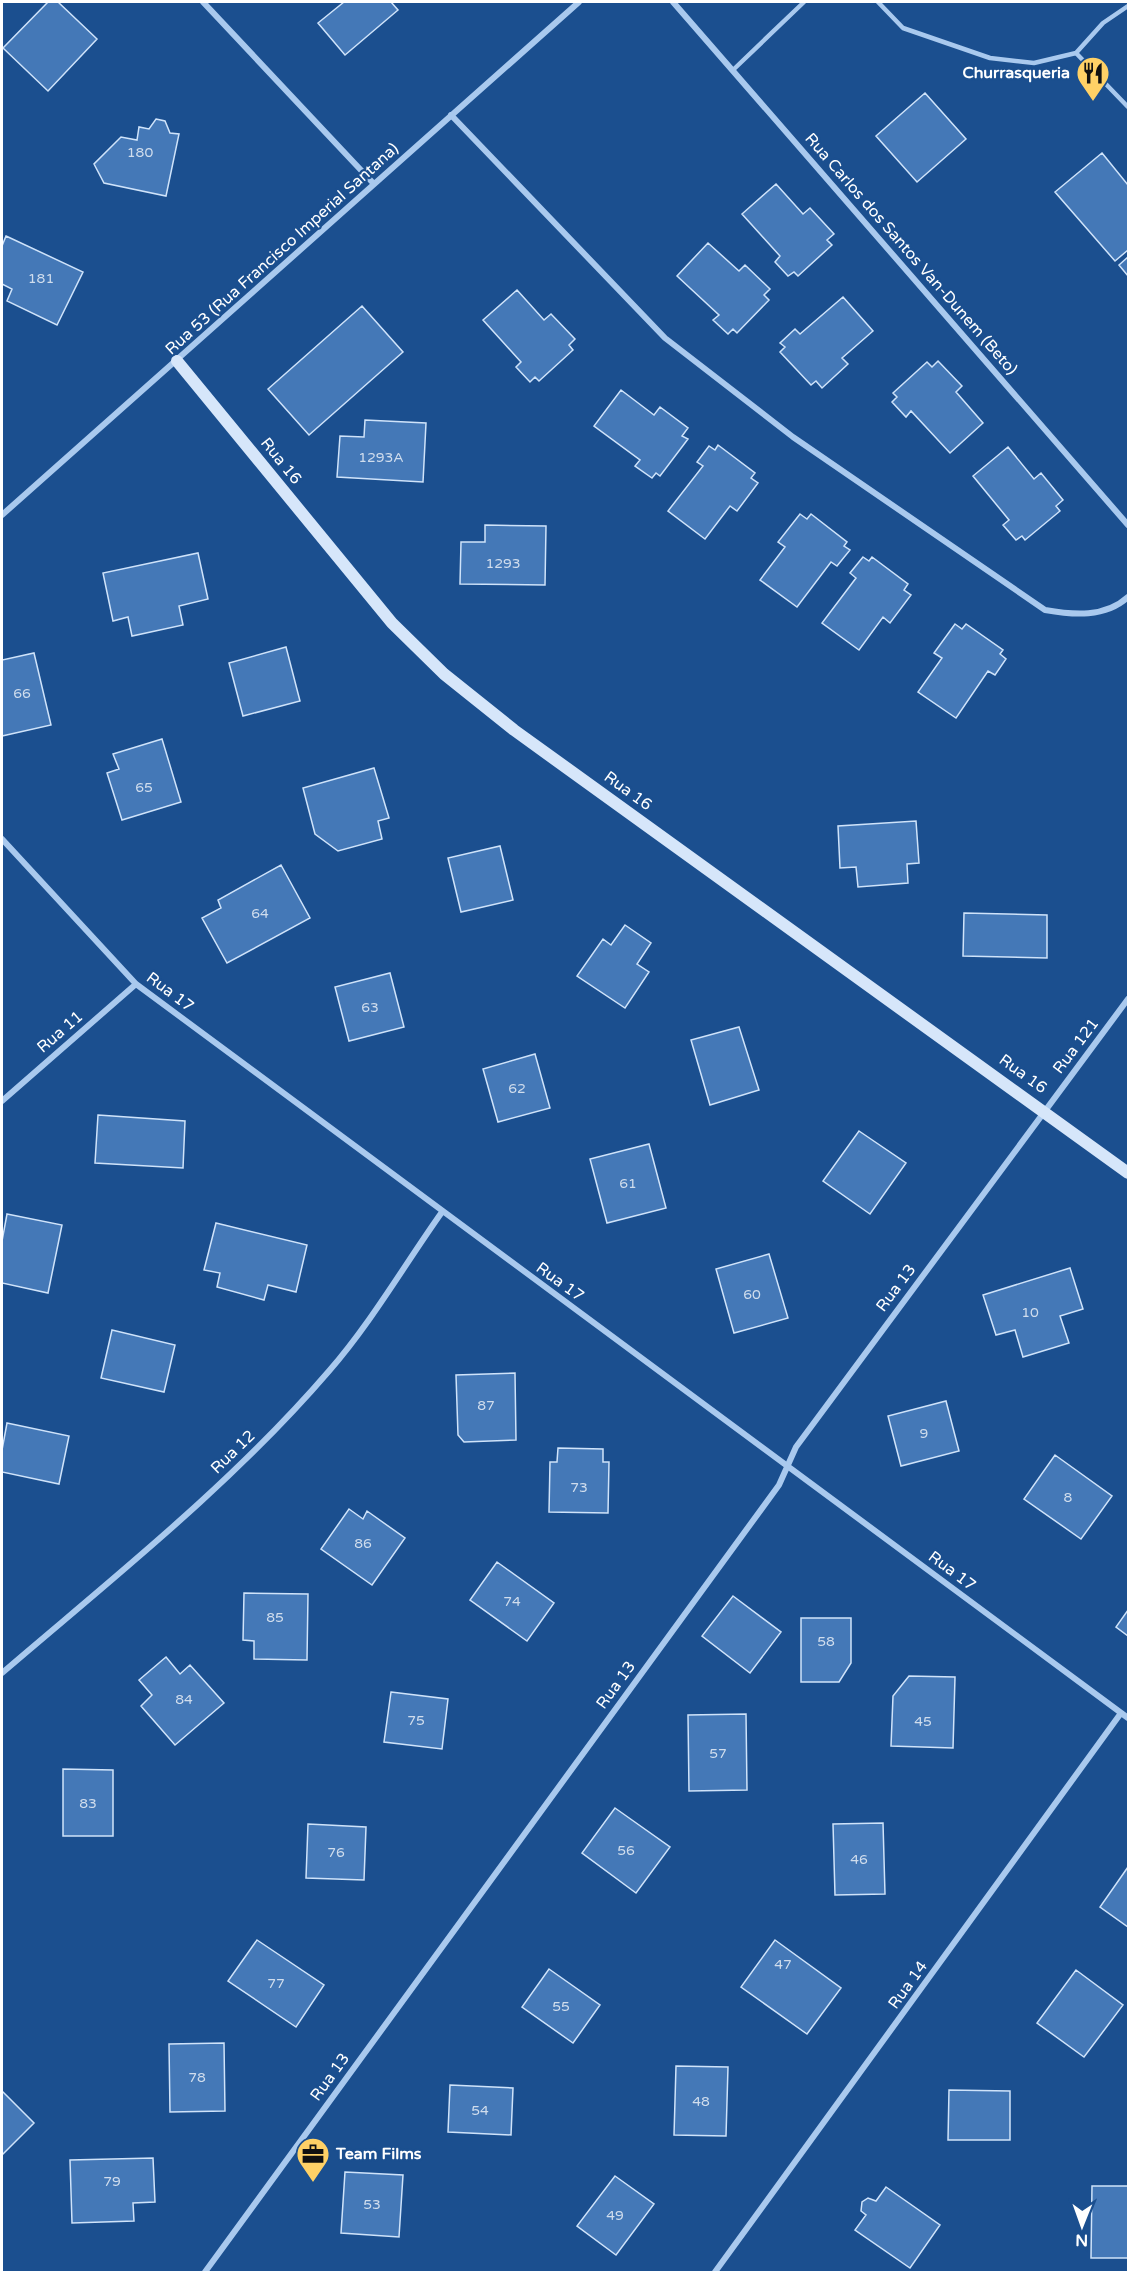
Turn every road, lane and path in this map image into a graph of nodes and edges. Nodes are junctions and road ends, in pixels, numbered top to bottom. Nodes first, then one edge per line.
1 (203, 2) edge
2 (579, 2) edge
3 (673, 2) edge
4 (804, 2) edge
5 (878, 2) edge
6 (1128, 6) edge
7 (1076, 53) junction
8 (733, 70) junction
9 (1128, 107) edge
10 (451, 115) junction
11 (374, 184) junction
12 (177, 361) junction
13 (2, 515) edge
14 (1128, 525) edge
15 (1128, 597) edge
16 (2, 839) edge
17 (136, 984) junction
18 (1128, 999) edge
19 (2, 1101) edge
20 (1045, 1110) junction
21 (1128, 1173) edge
22 (442, 1212) junction
23 (787, 1466) junction
24 (2, 1673) edge
25 (1121, 1713) junction
26 (1128, 1718) edge
27 (205, 2272) edge
28 (715, 2272) edge

1 - 11 street
2 - 10 street, Rua 53 (Rua Francisco Imperial Santana)
3 - 8 street, Rua Carlos dos Santos Van-Dunem (Beto)
4 - 8 lane
5 - 7 lane
6 - 7 lane
7 - 9 lane
8 - 14 street, Rua Carlos dos Santos Van-Dunem (Beto)
10 - 11 street, Rua 53 (Rua Francisco Imperial Santana)
10 - 15 street
11 - 12 street, Rua 53 (Rua Francisco Imperial Santana)
12 - 13 street, Rua 53 (Rua Francisco Imperial Santana)
12 - 20 street, Rua 16
16 - 17 street, Rua 17
17 - 19 street, Rua 11
17 - 22 street, Rua 17
18 - 20 street, Rua 121
20 - 21 street, Rua 16
20 - 23 street, Rua 13
22 - 23 street, Rua 17
22 - 24 street, Rua 12
23 - 25 street, Rua 17
23 - 27 street, Rua 13
25 - 26 street, Rua 17
25 - 28 street, Rua 14

